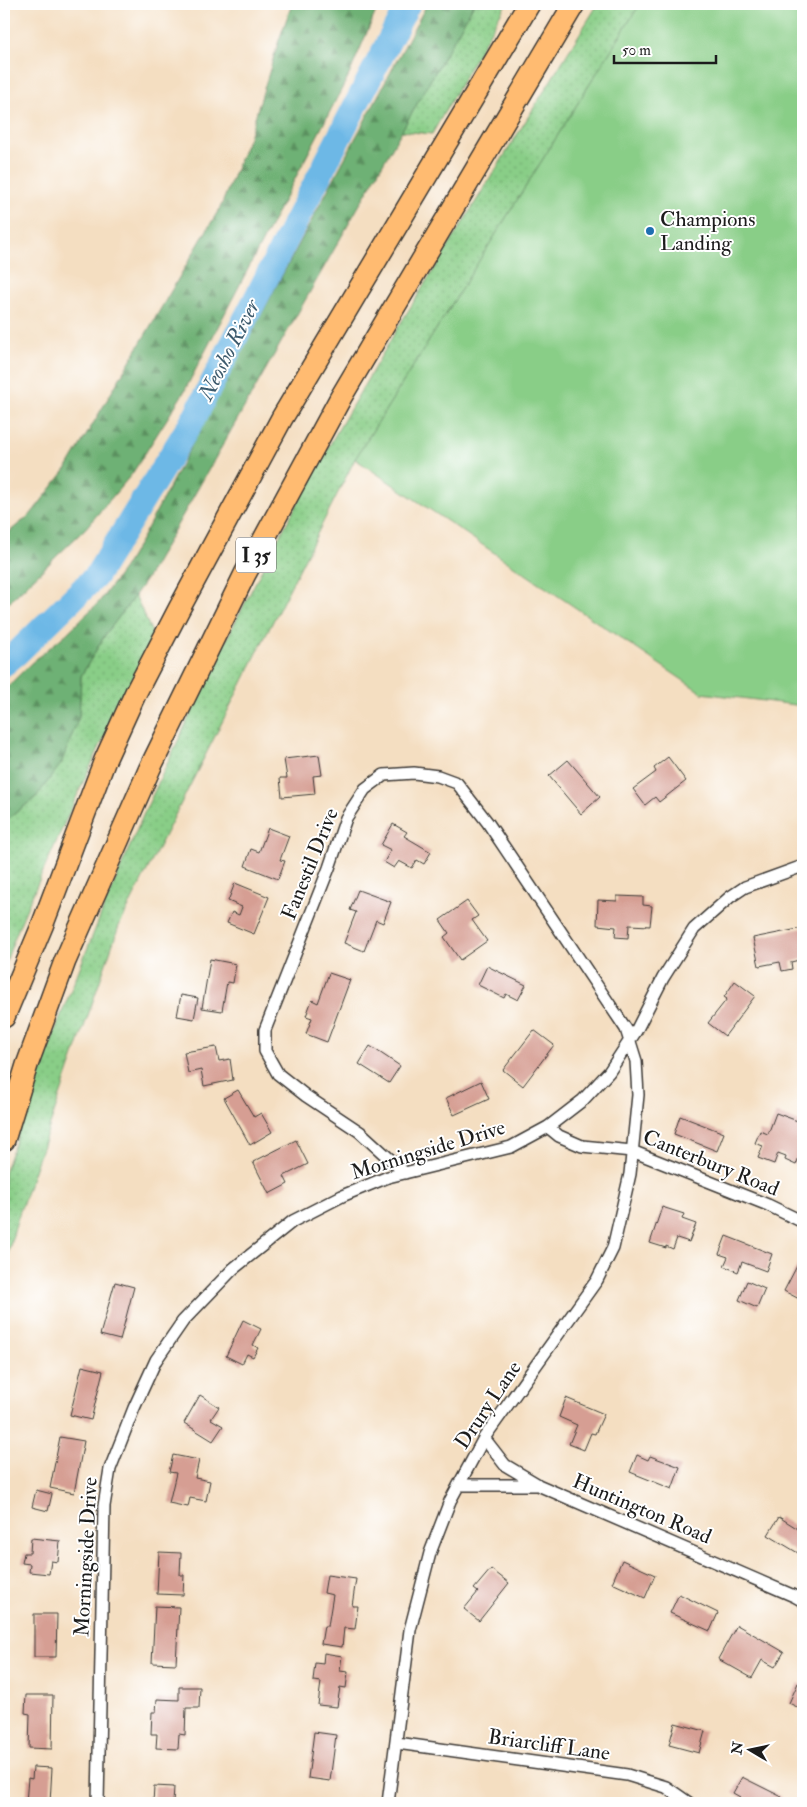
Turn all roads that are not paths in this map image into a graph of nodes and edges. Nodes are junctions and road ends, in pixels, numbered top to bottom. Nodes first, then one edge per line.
1 (529, 4) edge
2 (574, 4) edge
3 (803, 866) edge
4 (4, 1017) edge
5 (630, 1040) junction
6 (548, 1127) junction
7 (4, 1140) edge
8 (632, 1150) junction
9 (405, 1173) junction
10 (803, 1222) edge
11 (484, 1438) junction
12 (459, 1485) junction
13 (538, 1485) junction
14 (803, 1601) edge
15 (397, 1743) junction
16 (98, 1803) edge
17 (388, 1803) edge
18 (689, 1803) edge

1 - 4 highway, I 35
2 - 7 highway, I 35
3 - 5 street, Morningside Drive
5 - 6 street, Morningside Drive
5 - 8 street, Drury Lane
5 - 9 street, Fanestil Drive
6 - 8 street, Canterbury Road
6 - 9 street, Morningside Drive
8 - 10 street, Canterbury Road
8 - 11 street, Drury Lane
9 - 16 street, Morningside Drive
11 - 12 street, Drury Lane
11 - 13 street
12 - 13 street, Huntington Road
12 - 15 street, Drury Lane
13 - 14 street, Huntington Road
15 - 17 street, Drury Lane
15 - 18 street, Briarcliff Lane

